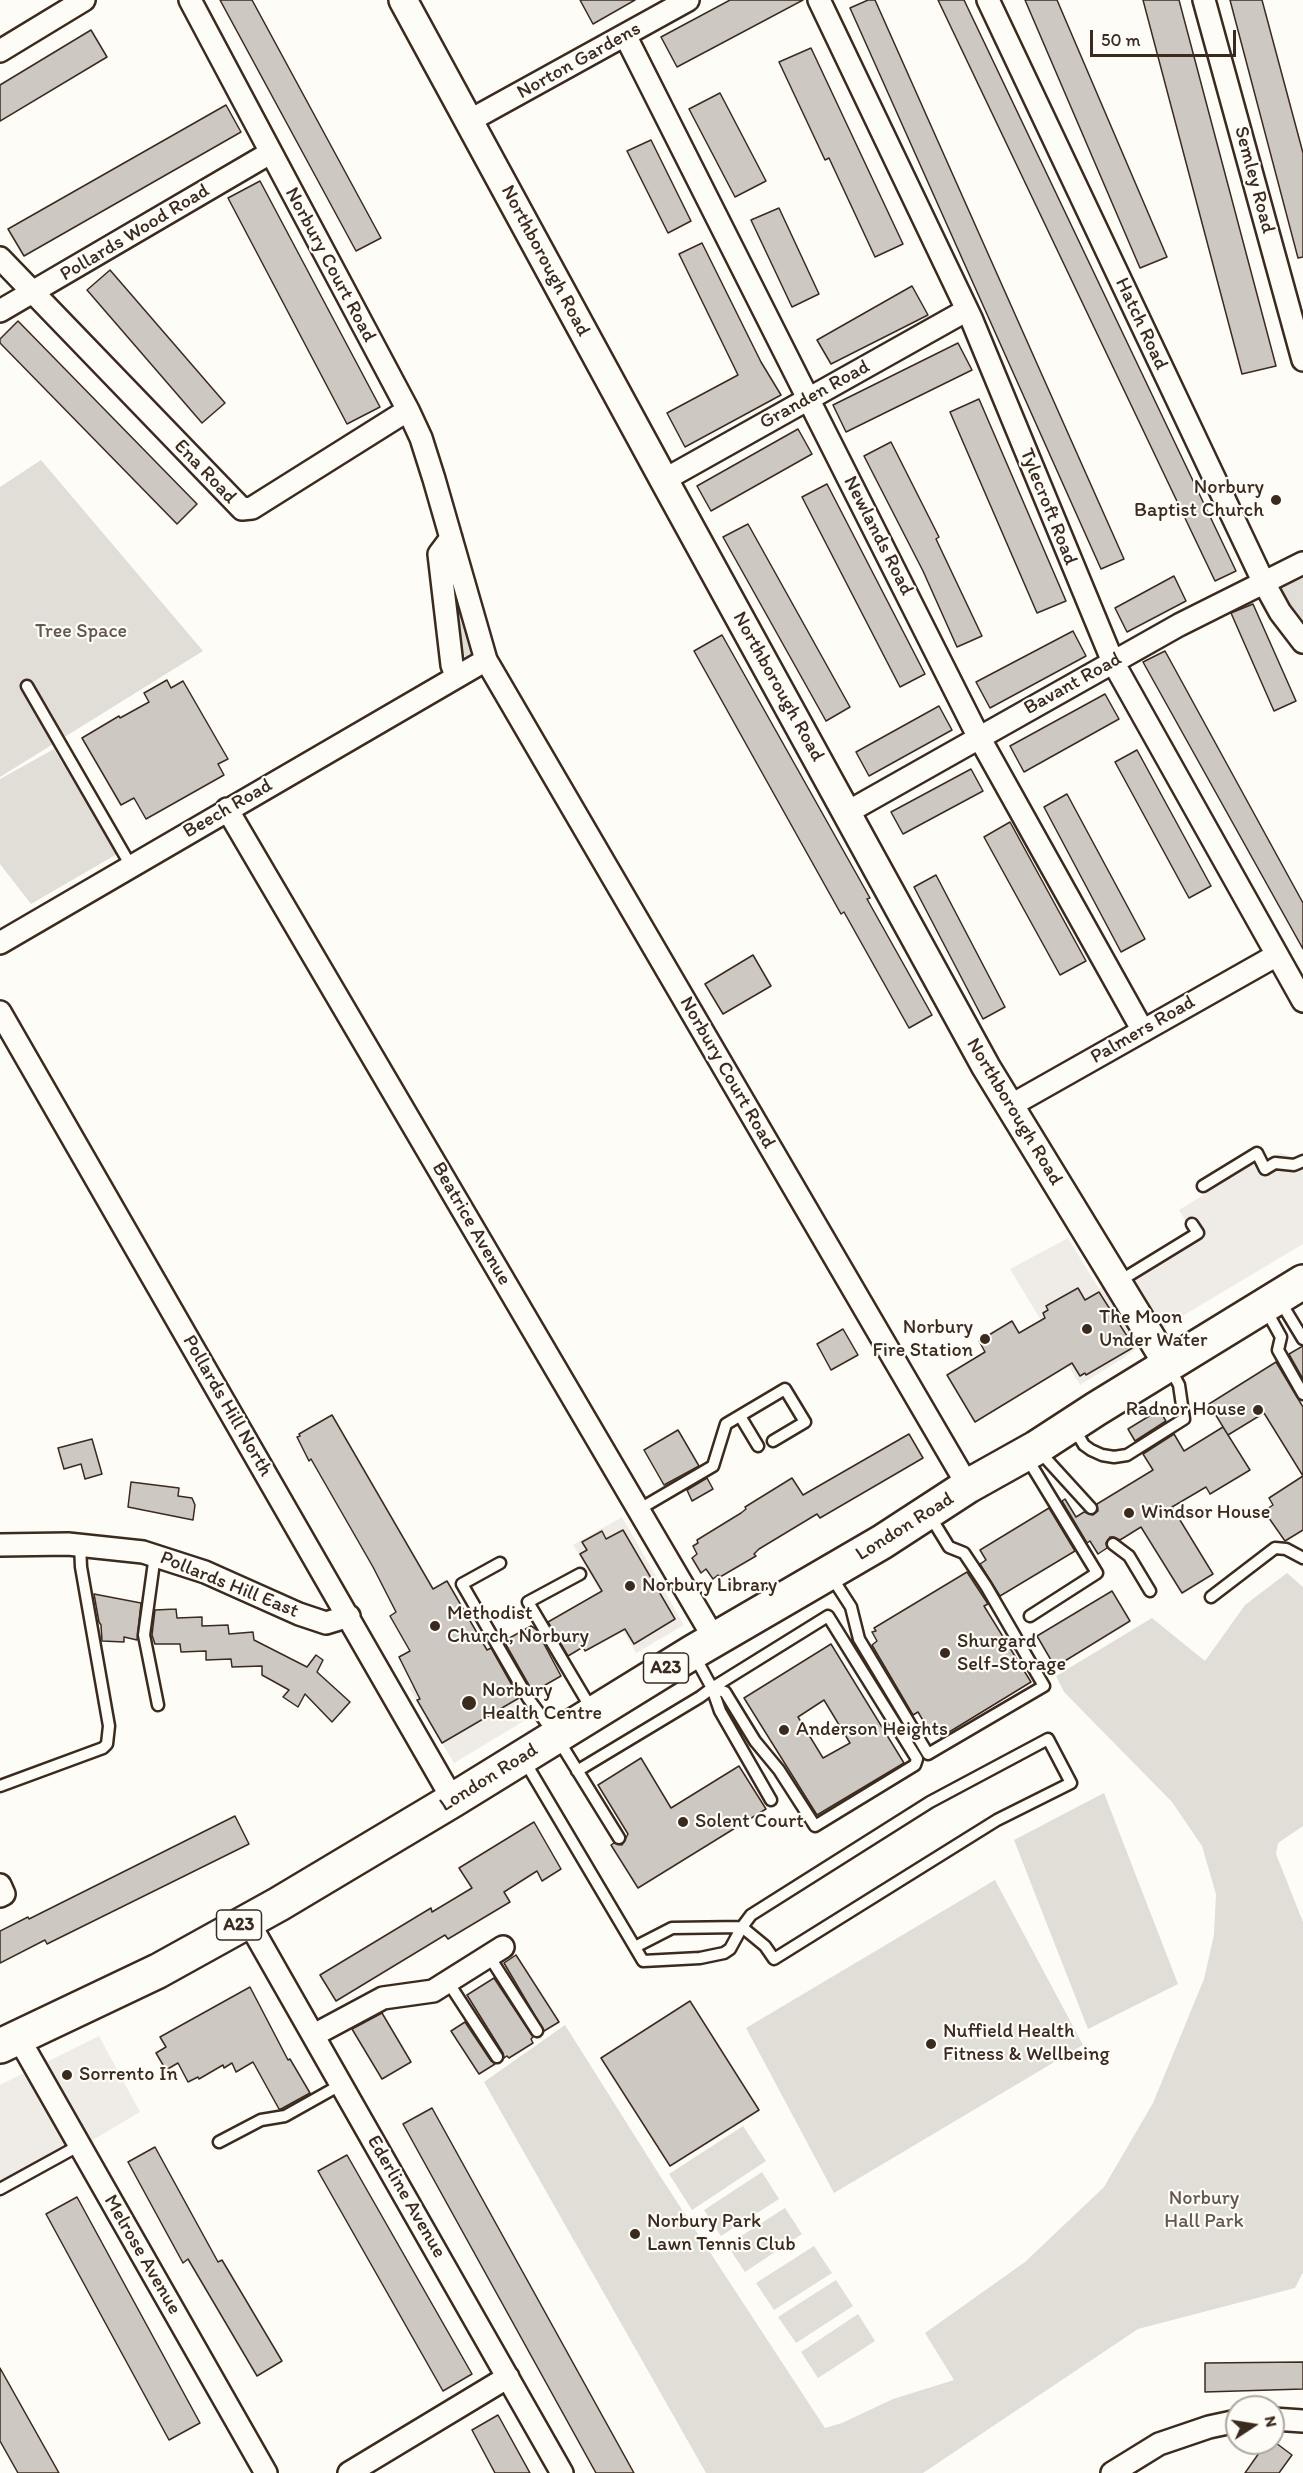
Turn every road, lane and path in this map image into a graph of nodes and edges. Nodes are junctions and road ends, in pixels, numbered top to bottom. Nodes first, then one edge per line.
1 (84, 0) edge
2 (190, 0) edge
3 (403, 0) edge
4 (688, 0) edge
5 (819, 0) edge
6 (988, 0) edge
7 (1204, 0) edge
8 (625, 35) junction
9 (0, 51) edge
10 (469, 121) junction
11 (270, 153) junction
12 (0, 258) edge
13 (32, 294) junction
14 (967, 310) junction
15 (0, 311) edge
16 (1303, 360) edge
17 (808, 399) junction
18 (408, 410) junction
19 (664, 480) junction
20 (451, 538) junction
21 (1303, 563) edge
22 (1263, 581) junction
23 (1303, 642) edge
24 (486, 660) junction
25 (1113, 662) junction
26 (456, 676) junction
27 (27, 686) dead end
28 (979, 737) junction
29 (227, 809) junction
30 (846, 813) junction
31 (131, 866) junction
32 (0, 943) edge
33 (1278, 954) junction
34 (1303, 1001) edge
35 (0, 1012) edge
36 (1143, 1031) junction
37 (1010, 1106) junction
38 (1303, 1161) edge
39 (1203, 1186) dead end
40 (1192, 1224) dead end
41 (1118, 1282) junction
42 (1282, 1296) edge
43 (1303, 1339) edge
44 (1168, 1365) junction
45 (1303, 1394) edge
46 (740, 1416) junction
47 (1071, 1425) junction
48 (773, 1441) dead end
49 (758, 1446) dead end
50 (1031, 1452) junction
51 (968, 1486) junction
52 (1091, 1508) dead end
53 (638, 1510) junction
54 (928, 1514) junction
55 (80, 1544) junction
56 (1113, 1544) dead end
57 (0, 1545) edge
58 (154, 1555) junction
59 (1303, 1558) edge
60 (500, 1563) dead end
61 (829, 1573) junction
62 (580, 1574) dead end
63 (1150, 1591) dead end
64 (1211, 1597) dead end
65 (349, 1616) junction
66 (1029, 1616) dead end
67 (704, 1646) junction
68 (712, 1688) junction
69 (158, 1705) dead end
70 (593, 1713) junction
71 (556, 1736) junction
72 (522, 1757) junction
73 (577, 1771) junction
74 (0, 1786) edge
75 (453, 1800) junction
76 (771, 1800) dead end
77 (619, 1838) dead end
78 (0, 1885) edge
79 (0, 1896) edge
80 (248, 1921) junction
81 (742, 1927) junction
82 (635, 1947) junction
83 (496, 1952) joint
84 (448, 1982) junction
85 (537, 2031) dead end
86 (314, 2035) junction
87 (9, 2041) edge
88 (496, 2057) dead end
89 (342, 2084) junction
90 (219, 2142) dead end
91 (80, 2145) junction
92 (0, 2189) edge
93 (508, 2377) junction
94 (1285, 2420) edge
95 (1303, 2421) edge
96 (1225, 2424) edge
97 (266, 2473) edge
98 (349, 2473) edge
99 (562, 2473) edge
100 (1112, 2473) edge

1 - 9 street
2 - 11 street, Norbury Court Road
3 - 10 street, Northborough Road
4 - 8 street, Norton Gardens
5 - 14 street, Tylecroft Road
6 - 22 street, Hatch Road
7 - 16 street, Semley Road
8 - 10 street, Norton Gardens
8 - 17 street, Newlands Road
10 - 19 street, Northborough Road
11 - 13 street, Pollards Wood Road
11 - 18 street, Norbury Court Road
12 - 13 street
13 - 15 street, Pollards Wood Road
13 - 18 street, Ena Road
14 - 17 street, Granden Road
14 - 25 street, Tylecroft Road
17 - 19 street, Granden Road
17 - 28 street, Newlands Road
18 - 20 street, Norbury Court Road
19 - 30 street, Northborough Road
20 - 24 street, Norbury Court Road
20 - 26 street
21 - 22 street, Bavant Road
22 - 23 street, Hatch Road
22 - 25 street, Bavant Road
24 - 26 street
24 - 51 street, Norbury Court Road
25 - 28 street, Bavant Road
25 - 33 street, Tylecroft Road
26 - 29 street, Beech Road
27 - 31 lane
28 - 30 street, Bavant Road
28 - 36 street, Newlands Road
29 - 31 street, Beech Road
29 - 53 street, Beatrice Avenue
30 - 37 street, Northborough Road
31 - 32 street, Beech Road
33 - 34 street, Tylecroft Road
33 - 36 street, Palmers Road
35 - 65 street, Pollards Hill North
36 - 37 street, Palmers Road
37 - 41 street, Northborough Road
38 - 39 lane
40 - 41 lane
41 - 44 street, Northborough Road
42 - 43 lane
42 - 44 highway, London Road / A23
42 - 45 lane
44 - 47 highway, London Road / A23
44 - 47 lane
46 - 48 lane
46 - 49 lane
46 - 53 lane
47 - 50 highway, London Road / A23
50 - 51 highway, London Road / A23
50 - 52 lane
50 - 66 lane
51 - 54 highway, London Road / A23
53 - 67 street, Beatrice Avenue
54 - 61 highway, London Road / A23
54 - 61 lane
55 - 57 street, Pollards Hill East
55 - 58 street, Pollards Hill East
55 - 74 lane
56 - 63 lane
58 - 65 street, Pollards Hill East
58 - 69 lane
59 - 64 lane
60 - 71 lane
61 - 67 highway, London Road / A23
62 - 70 lane
65 - 75 street, Pollards Hill North
67 - 68 lane
67 - 70 highway, London Road / A23
68 - 68 lane
68 - 73 lane
68 - 76 lane
70 - 71 highway, London Road / A23
71 - 72 highway, London Road / A23
71 - 73 lane
72 - 75 highway, London Road / A23
72 - 82 lane
73 - 77 lane
75 - 80 highway, London Road / A23
78 - 79 street
80 - 86 street, Ederline Avenue
80 - 87 highway, London Road / A23
81 - 81 lane
81 - 82 lane
81 - 82 lane
83 - 84 street
83 - 85 lane
84 - 86 street
84 - 88 lane
86 - 89 street, Ederline Avenue
87 - 91 street, Melrose Avenue
89 - 90 lane
89 - 93 street, Ederline Avenue
91 - 92 lane
91 - 97 street, Melrose Avenue
93 - 98 street
93 - 99 street, Ederline Avenue
94 - 95 street
96 - 100 street

